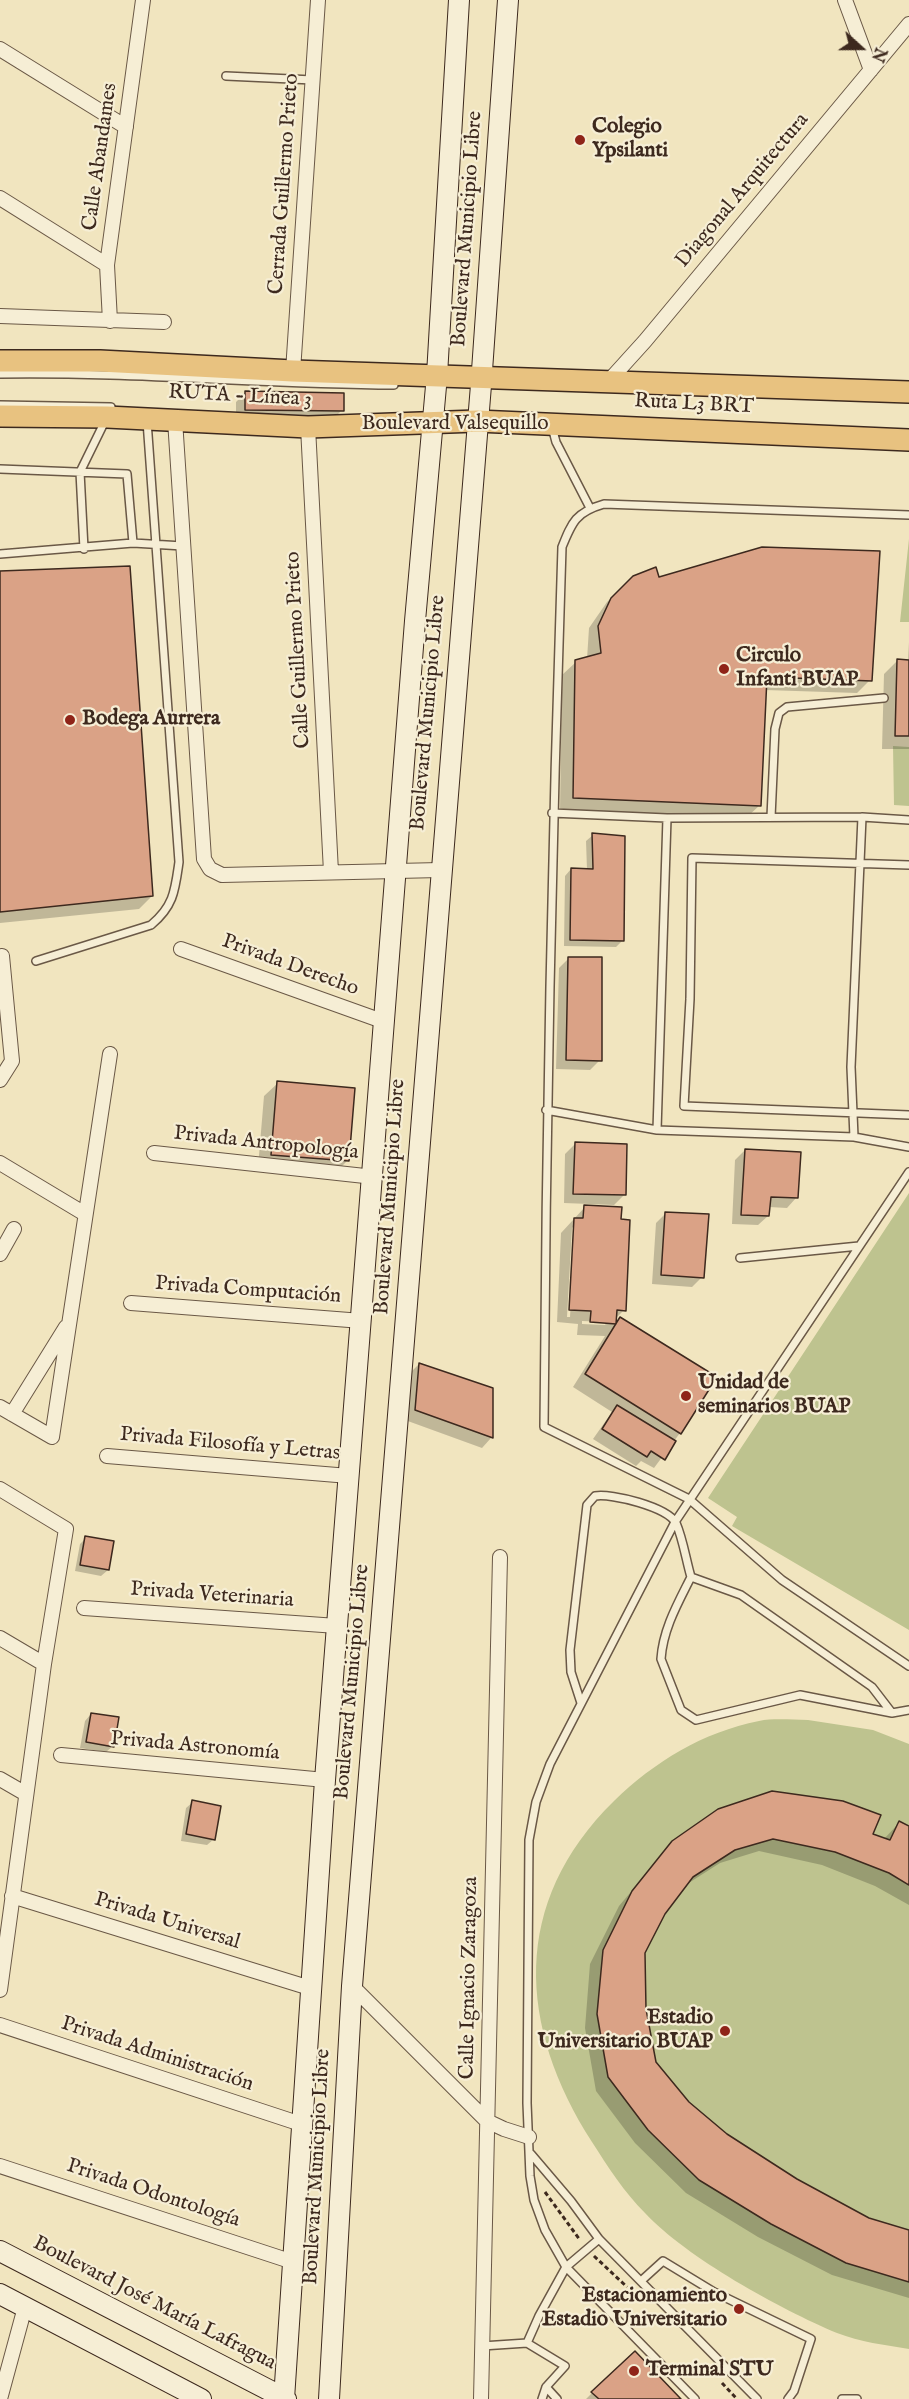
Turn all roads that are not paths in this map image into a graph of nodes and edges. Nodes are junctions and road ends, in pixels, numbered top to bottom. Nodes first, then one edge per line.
1 (143, 0) edge
2 (318, 0) edge
3 (459, 0) edge
4 (508, 0) edge
5 (845, 0) edge
6 (909, 24) edge
7 (0, 48) edge
8 (871, 70) junction
9 (226, 76) dead end
10 (313, 80) junction
11 (126, 127) junction
12 (0, 198) edge
13 (107, 265) junction
14 (0, 316) edge
15 (110, 321) junction
16 (164, 322) dead end
17 (0, 361) edge
18 (293, 371) junction
19 (0, 374) edge
20 (433, 381) junction
21 (481, 381) junction
22 (607, 383) junction
23 (403, 385) dead end
24 (909, 392) edge
25 (718, 394) dead end
26 (0, 405) edge
27 (112, 412) junction
28 (478, 414) junction
29 (0, 416) edge
30 (434, 416) junction
31 (147, 419) junction
32 (642, 419) dead end
33 (175, 420) junction
34 (551, 424) junction
35 (308, 427) junction
36 (817, 427) dead end
37 (909, 440) edge
38 (0, 469) edge
39 (80, 472) junction
40 (590, 508) junction
41 (909, 515) edge
42 (133, 543) junction
43 (157, 543) junction
44 (183, 546) junction
45 (84, 549) junction
46 (0, 554) edge
47 (884, 698) dead end
48 (552, 813) junction
49 (771, 817) junction
50 (862, 817) junction
51 (667, 818) junction
52 (909, 820) edge
53 (860, 864) junction
54 (909, 865) edge
55 (397, 870) junction
56 (440, 870) junction
57 (331, 872) junction
58 (181, 949) dead end
59 (2, 956) dead end
60 (36, 961) dead end
61 (385, 1022) junction
62 (110, 1054) dead end
63 (0, 1080) edge
64 (546, 1110) junction
65 (852, 1112) junction
66 (909, 1114) edge
67 (657, 1130) junction
68 (854, 1137) junction
69 (909, 1147) edge
70 (154, 1153) dead end
71 (0, 1162) edge
72 (909, 1173) edge
73 (374, 1177) junction
74 (85, 1214) junction
75 (14, 1229) dead end
76 (859, 1246) junction
77 (0, 1254) edge
78 (740, 1258) dead end
79 (131, 1303) dead end
80 (362, 1320) junction
81 (69, 1323) junction
82 (0, 1407) edge
83 (12, 1414) junction
84 (107, 1456) dead end
85 (350, 1476) junction
86 (0, 1489) edge
87 (689, 1499) junction
88 (675, 1522) junction
89 (500, 1557) dead end
90 (691, 1577) junction
91 (84, 1608) dead end
92 (338, 1626) junction
93 (0, 1638) edge
94 (44, 1664) junction
95 (909, 1666) edge
96 (581, 1703) junction
97 (909, 1710) edge
98 (892, 1713) junction
99 (61, 1755) dead end
100 (0, 1779) edge
101 (325, 1780) junction
102 (26, 1794) junction
103 (12, 1896) junction
104 (4, 1930) edge
105 (352, 1986) junction
106 (310, 1988) junction
107 (0, 1990) edge
108 (0, 2025) edge
109 (487, 2121) junction
110 (301, 2124) junction
111 (529, 2137) junction
112 (531, 2154) junction
113 (0, 2166) edge
114 (599, 2239) junction
115 (0, 2251) edge
116 (293, 2262) junction
117 (566, 2267) junction
118 (641, 2281) junction
119 (0, 2294) edge
120 (25, 2307) junction
121 (527, 2343) junction
122 (482, 2346) junction
123 (546, 2388) junction
124 (0, 2399) edge
125 (201, 2399) edge
126 (285, 2399) edge
127 (329, 2399) edge
128 (481, 2399) edge
129 (542, 2399) edge
130 (557, 2399) edge
131 (695, 2399) edge
132 (757, 2399) edge
133 (788, 2399) edge
134 (842, 2399) edge
135 (857, 2399) edge

1 - 11 street, Calle Abandames
2 - 10 street, Cerrada Guillermo Prieto
3 - 20 main road, Boulevard Municipio Libre
4 - 21 main road, Boulevard Municipio Libre
5 - 8 street
6 - 8 street, Diagonal Arquitectura
7 - 11 street
8 - 22 street, Diagonal Arquitectura
9 - 10 lane
10 - 18 street, Cerrada Guillermo Prieto
11 - 13 street, Calle Abandames
12 - 13 street
13 - 15 street, Calle Abandames
14 - 15 street
15 - 16 street
17 - 18 main road
18 - 20 main road
19 - 23 lane
20 - 21 main road
20 - 30 main road, Boulevard Municipio Libre
21 - 22 main road
21 - 25 lane
21 - 28 main road, Boulevard Municipio Libre
22 - 24 main road
26 - 27 lane
27 - 29 main road, Boulevard Valsequillo
27 - 31 main road, Boulevard Valsequillo
27 - 39 lane
28 - 30 main road, Boulevard Valsequillo
28 - 34 main road, Boulevard Valsequillo
28 - 56 main road, Boulevard Municipio Libre
30 - 35 main road, Boulevard Valsequillo
30 - 55 main road, Boulevard Municipio Libre
31 - 33 main road, Boulevard Valsequillo
31 - 43 lane
32 - 36 lane, Ruta L3 BRT
33 - 35 main road, Boulevard Valsequillo
33 - 44 street
34 - 37 main road, Boulevard Valsequillo
34 - 40 lane
35 - 57 street, Calle Guillermo Prieto
38 - 39 lane
39 - 42 lane
39 - 45 lane
40 - 41 lane
40 - 48 lane
42 - 43 lane
42 - 45 lane
43 - 44 lane
43 - 60 lane
44 - 57 street
45 - 46 lane
47 - 49 lane
48 - 51 lane
48 - 64 lane
49 - 50 lane
49 - 51 lane
50 - 52 lane
50 - 53 lane
51 - 67 lane
53 - 54 lane
53 - 65 lane
53 - 65 lane
55 - 56 street
55 - 57 street
55 - 61 main road, Boulevard Municipio Libre
56 - 105 main road, Boulevard Municipio Libre
58 - 61 street, Privada Derecho
59 - 63 street
61 - 73 main road, Boulevard Municipio Libre
62 - 74 street
64 - 67 lane
64 - 87 lane
65 - 66 lane
65 - 68 lane
67 - 68 lane
68 - 69 lane
70 - 73 street, Privada Antropología
71 - 74 street
72 - 76 lane
73 - 80 main road, Boulevard Municipio Libre
74 - 81 street
75 - 77 street
76 - 78 lane
76 - 87 lane
79 - 80 street, Privada Computación
80 - 85 main road, Boulevard Municipio Libre
81 - 83 street
81 - 83 street
82 - 83 street
84 - 85 street, Privada Filosofía y Letras
85 - 92 main road, Boulevard Municipio Libre
86 - 94 street
87 - 88 lane
87 - 95 lane
88 - 90 lane
88 - 96 lane
88 - 96 lane
89 - 109 street, Calle Ignacio Zaragoza
90 - 98 lane
90 - 98 lane
91 - 92 street, Privada Veterinaria
92 - 101 main road, Boulevard Municipio Libre
93 - 94 street
94 - 102 street
96 - 111 lane
97 - 98 lane
99 - 101 street, Privada Astronomía
100 - 102 street
101 - 106 main road, Boulevard Municipio Libre
102 - 103 street
103 - 104 street
103 - 106 street, Privada Universal
104 - 107 street
105 - 109 street
105 - 127 main road, Boulevard Municipio Libre
106 - 110 main road, Boulevard Municipio Libre
108 - 110 street, Privada Administración
109 - 111 street
109 - 122 street, Calle Ignacio Zaragoza
110 - 116 main road, Boulevard Municipio Libre
111 - 112 lane
112 - 114 lane
112 - 117 lane
113 - 116 street, Privada Odontología
114 - 117 lane
114 - 118 lane
115 - 126 main road, Boulevard José María Lafragua
116 - 126 main road, Boulevard Municipio Libre
117 - 121 lane
117 - 131 lane
118 - 132 lane
118 - 133 lane
119 - 120 main road
120 - 124 street
120 - 125 main road
121 - 122 lane
121 - 123 lane
122 - 128 street, Calle Ignacio Zaragoza
123 - 129 lane
123 - 130 lane
134 - 135 lane

